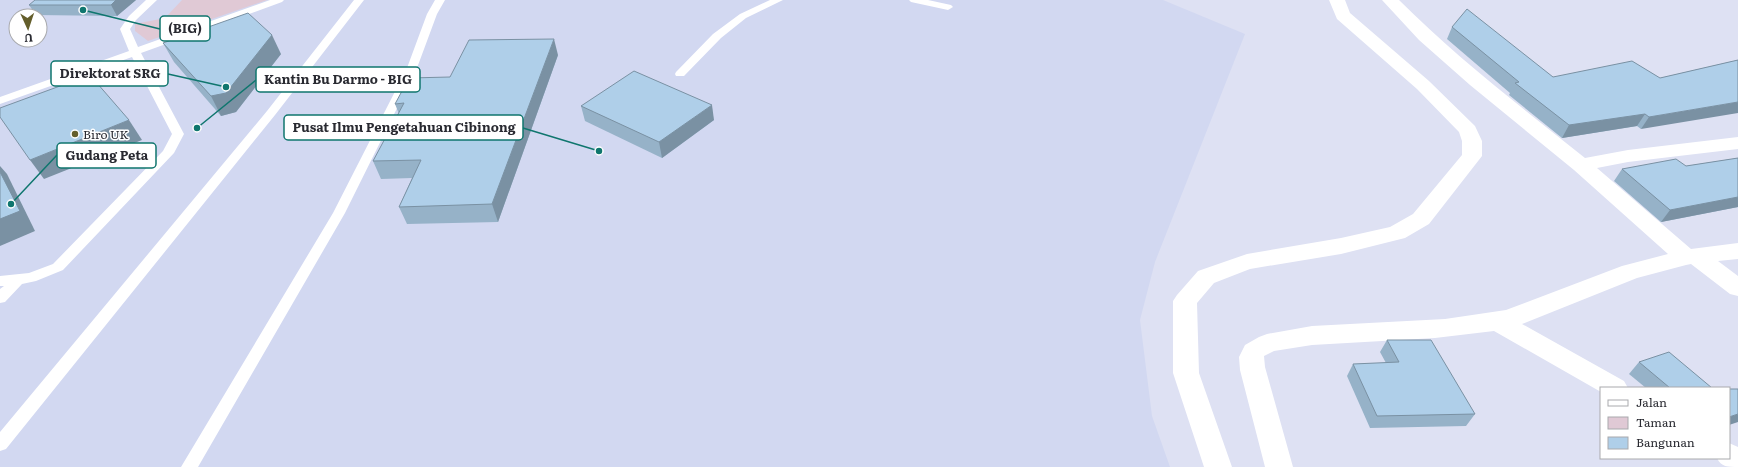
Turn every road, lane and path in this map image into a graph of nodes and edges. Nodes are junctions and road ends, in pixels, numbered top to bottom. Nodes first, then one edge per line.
1 (152, 0) edge
2 (279, 0) edge
3 (359, 0) edge
4 (440, 0) edge
5 (778, 0) edge
6 (914, 0) edge
7 (1337, 0) edge
8 (1390, 0) edge
9 (948, 7) dead end
10 (135, 52) junction
11 (680, 74) dead end
12 (0, 101) edge
13 (1738, 143) edge
14 (1581, 165) junction
15 (1738, 251) edge
16 (1690, 256) junction
17 (17, 280) junction
18 (0, 281) edge
19 (1738, 288) edge
20 (0, 298) edge
21 (1497, 321) junction
22 (1613, 387) edge
23 (0, 444) edge
24 (189, 467) edge
25 (1218, 467) edge
26 (1279, 467) edge

1 - 10 lane
2 - 10 lane
3 - 23 lane
4 - 24 lane
5 - 11 lane
6 - 9 lane
7 - 25 street
8 - 14 street
10 - 12 lane
10 - 17 lane
13 - 14 street
14 - 16 street
15 - 16 street
16 - 19 street
16 - 21 street
17 - 18 lane
17 - 20 lane
21 - 22 street
21 - 26 street

